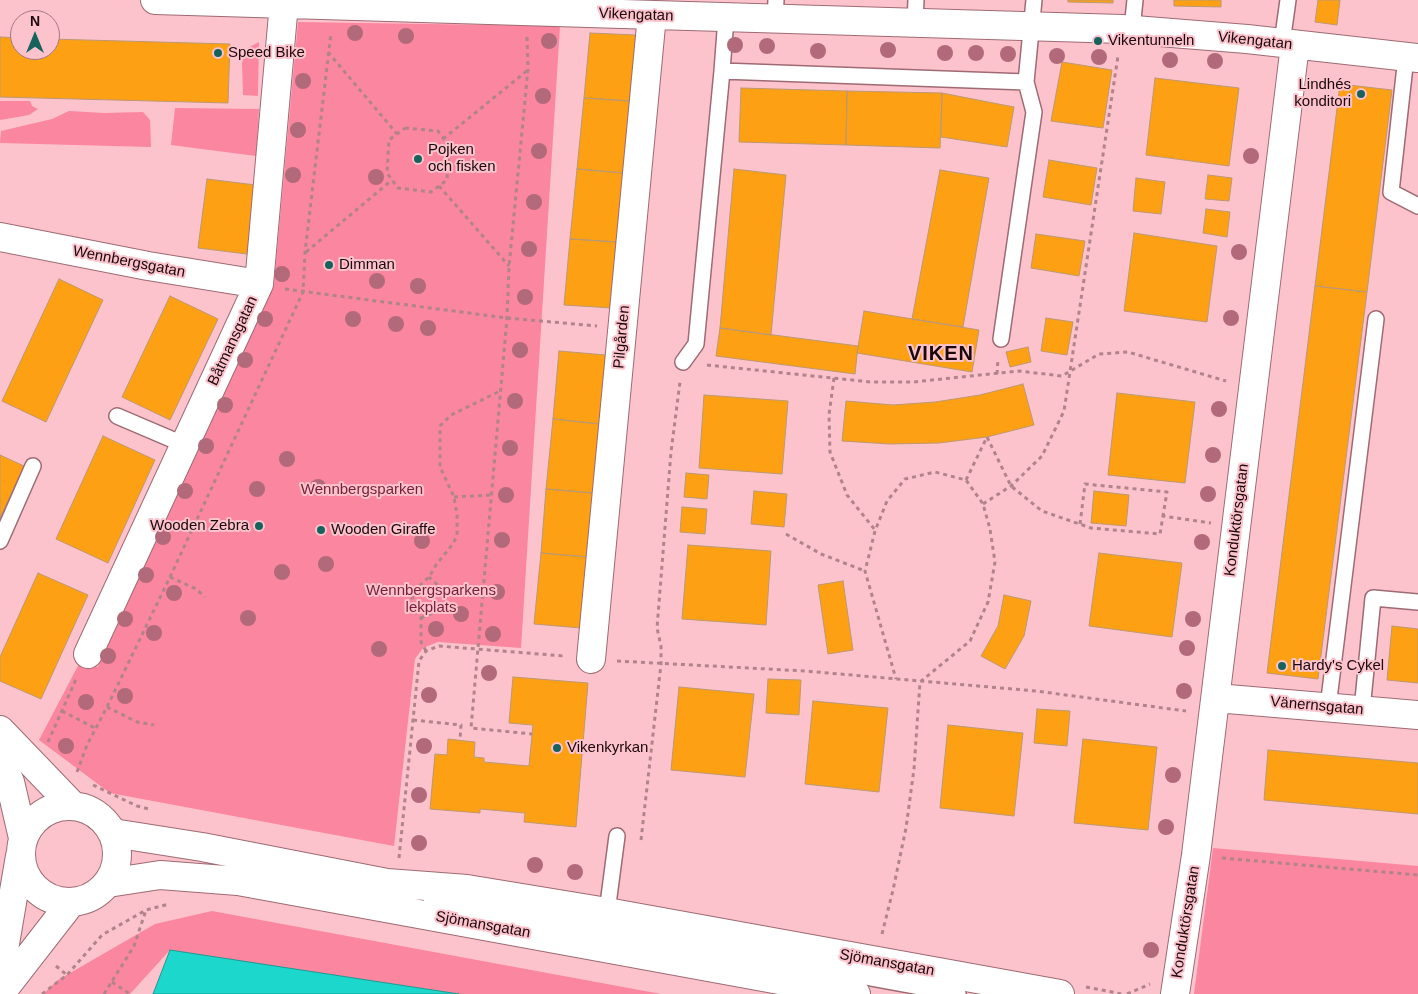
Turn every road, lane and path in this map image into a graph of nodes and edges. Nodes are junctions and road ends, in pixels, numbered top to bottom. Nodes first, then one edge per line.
1 (155, 0) edge
2 (1135, 0) edge
3 (1288, 0) edge
4 (284, 3) junction
5 (336, 4) junction
6 (477, 5) edge
7 (692, 8) edge
8 (775, 9) edge
9 (526, 11) junction
10 (916, 11) edge
11 (1033, 13) edge
12 (652, 15) junction
13 (726, 18) junction
14 (1127, 29) junction
15 (1288, 44) junction
16 (327, 51) junction
17 (1412, 58) edge
18 (528, 69) junction
19 (722, 71) junction
20 (1026, 82) junction
21 (397, 134) junction
22 (444, 138) junction
23 (392, 180) junction
24 (439, 186) junction
25 (1418, 206) edge
26 (1, 240) edge
27 (305, 252) junction
28 (509, 267) junction
29 (259, 284) junction
30 (303, 292) junction
31 (507, 318) junction
32 (1376, 319) dead end
33 (622, 329) junction
34 (1001, 339) dead end
35 (683, 362) junction
36 (1071, 370) junction
37 (834, 378) junction
38 (1254, 384) junction
39 (500, 390) junction
40 (116, 416) dead end
41 (185, 445) junction
42 (33, 466) dead end
43 (966, 480) junction
44 (1011, 486) junction
45 (491, 495) junction
46 (454, 497) junction
47 (983, 504) junction
48 (1163, 516) junction
49 (1080, 524) junction
50 (1237, 526) junction
51 (875, 531) junction
52 (786, 534) dead end
53 (0, 541) edge
54 (864, 571) junction
55 (170, 577) junction
56 (429, 578) junction
57 (482, 588) junction
58 (443, 590) junction
59 (206, 596) dead end
60 (1418, 602) edge
61 (421, 618) junction
62 (477, 648) junction
63 (426, 651) junction
64 (88, 654) joint
65 (591, 659) junction
66 (661, 664) junction
67 (896, 680) junction
68 (920, 682) junction
69 (108, 706) junction
70 (1215, 706) junction
71 (1328, 707) junction
72 (1362, 710) junction
73 (62, 711) junction
74 (1418, 715) edge
75 (413, 720) junction
76 (154, 725) dead end
77 (95, 728) junction
78 (0, 730) edge
79 (532, 734) dead end
80 (460, 740) dead end
81 (46, 746) dead end
82 (0, 760) edge
83 (76, 778) dead end
84 (73, 806) junction
85 (113, 833) junction
86 (618, 836) dead end
87 (641, 840) dead end
88 (22, 845) junction
89 (1196, 856) junction
90 (399, 859) dead end
91 (1418, 875) edge
92 (108, 883) junction
93 (387, 883) junction
94 (70, 904) junction
95 (171, 904) dead end
96 (146, 910) junction
97 (607, 912) junction
98 (880, 941) dead end
99 (0, 973) edge
100 (112, 982) junction
101 (0, 994) edge
102 (42, 994) edge
103 (104, 994) edge
104 (130, 994) edge
105 (856, 994) edge
106 (958, 994) edge
107 (1060, 994) edge
108 (1175, 994) edge

1 - 4 street, Vikengatan
2 - 14 lane
3 - 15 lane
4 - 5 street, Vikengatan
4 - 29 street, Båtmansgatan
5 - 6 street, Vikengatan
5 - 16 path
6 - 9 street, Vikengatan
7 - 12 street, Vikengatan
7 - 13 street, Vikengatan
8 - 10 street, Vikengatan
8 - 13 street, Vikengatan
9 - 12 street, Vikengatan
9 - 18 path
10 - 11 street, Vikengatan
11 - 14 street, Vikengatan
11 - 20 lane
12 - 33 street, Pilgården
13 - 19 lane
14 - 15 street, Vikengatan
14 - 36 path
15 - 17 street, Vikengatan
15 - 38 street, Konduktörsgatan
16 - 21 path
16 - 27 path
17 - 25 lane
18 - 22 path
18 - 28 path
19 - 20 lane
19 - 35 lane
20 - 34 lane
21 - 22 path
21 - 23 path
22 - 24 path
23 - 24 path
23 - 27 path
24 - 28 path
26 - 29 street, Wennbergsgatan
27 - 30 path
28 - 31 path
29 - 30 path
29 - 41 street, Båtmansgatan
30 - 31 path
30 - 55 path
31 - 33 path
31 - 39 path
32 - 71 lane
33 - 65 street, Pilgården
35 - 37 path
35 - 66 path
36 - 37 path
36 - 38 path
36 - 44 path
37 - 51 path
38 - 50 street, Konduktörsgatan
39 - 45 path
39 - 46 path
40 - 41 lane
41 - 64 street, Båtmansgatan
42 - 53 lane
43 - 44 path
43 - 47 path
43 - 51 path
44 - 47 path
44 - 49 path
45 - 46 path
45 - 57 path
46 - 56 path
47 - 68 path
48 - 49 path
48 - 49 path
48 - 50 path
50 - 70 street, Konduktörsgatan
51 - 54 path
52 - 54 path
54 - 67 path
55 - 59 path
55 - 69 path
56 - 58 path
56 - 61 path
57 - 58 path
57 - 62 path
58 - 61 path
60 - 72 lane
61 - 63 path
62 - 63 path
62 - 65 path
62 - 79 path
63 - 75 path
64 - 73 path
65 - 66 path
66 - 67 path
66 - 87 path
67 - 68 path
68 - 70 path
68 - 98 path
69 - 76 path
69 - 77 path
70 - 71 street, Vänernsgatan
70 - 89 street, Konduktörsgatan
71 - 72 street, Vänernsgatan
72 - 74 street, Vänernsgatan
73 - 77 path
73 - 81 path
75 - 80 path
75 - 90 path
77 - 83 path
78 - 84 street
82 - 88 street
84 - 85 street
84 - 88 street
85 - 92 street
85 - 93 street, Sjömansgatan
86 - 97 lane
88 - 94 street
88 - 99 street
89 - 91 path
89 - 108 street, Konduktörsgatan
92 - 94 street
92 - 105 street, Sjömansgatan
93 - 97 street, Sjömansgatan
93 - 106 lane, Sjömansgatan
94 - 101 street
95 - 96 path
96 - 100 path
96 - 102 path
97 - 107 street, Sjömansgatan
100 - 103 path
100 - 104 path

